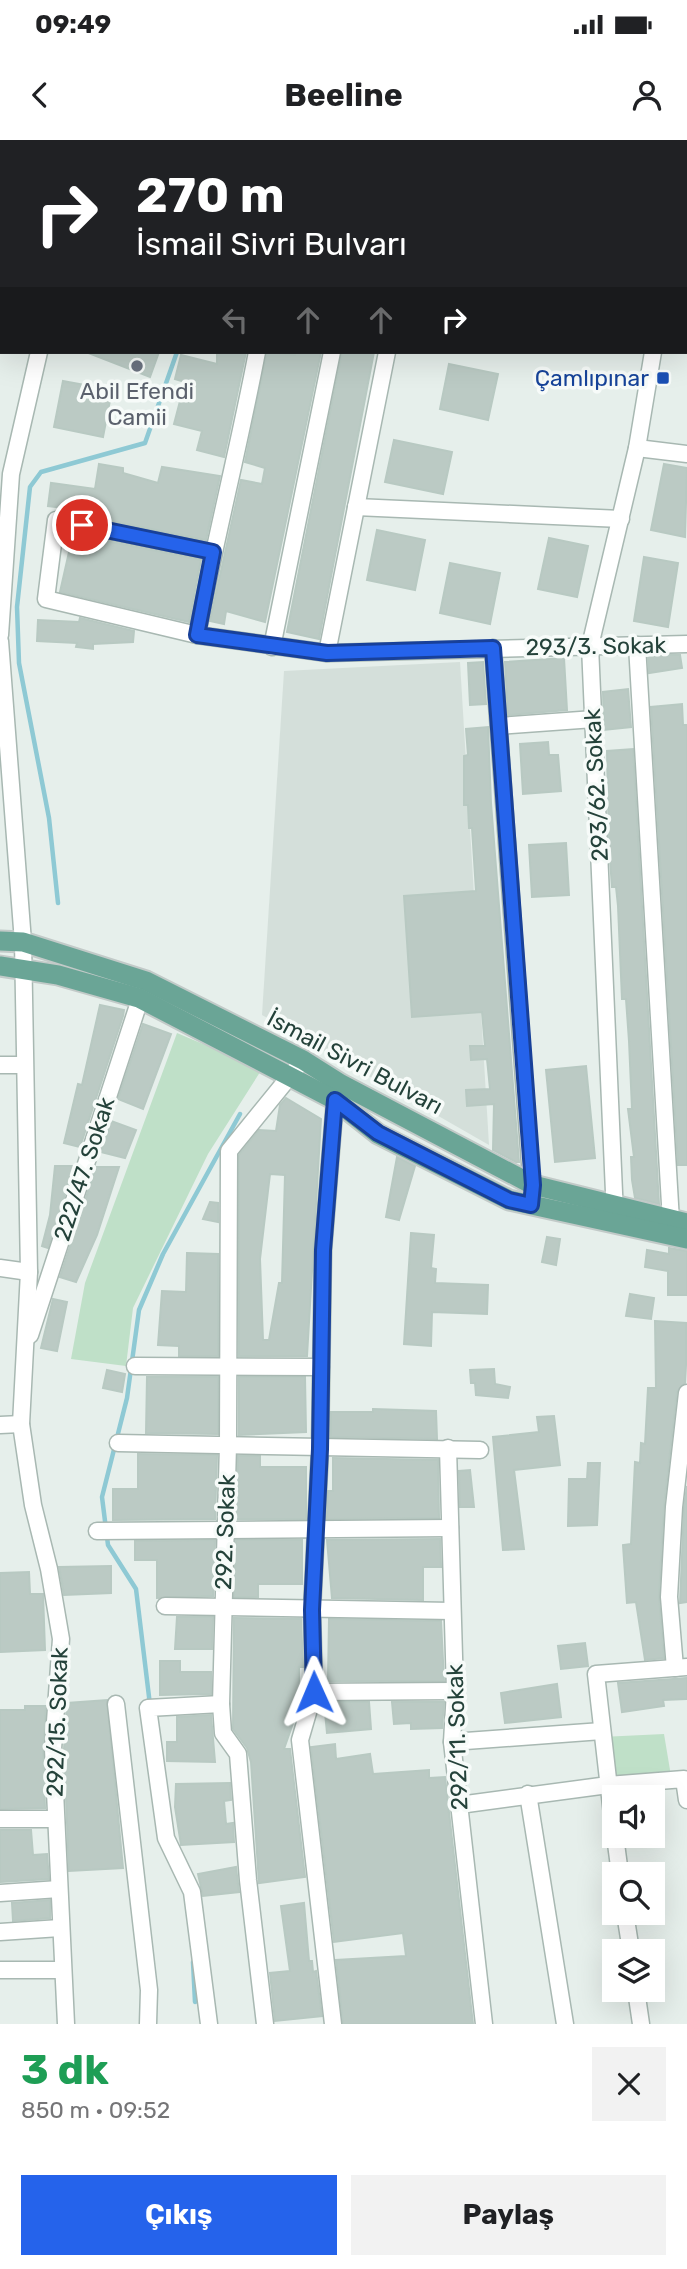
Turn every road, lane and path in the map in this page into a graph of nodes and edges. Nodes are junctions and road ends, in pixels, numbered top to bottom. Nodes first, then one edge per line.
1 (38, 354) edge
2 (257, 354) edge
3 (332, 354) edge
4 (387, 354) edge
5 (653, 354) edge
6 (637, 448) junction
7 (687, 454) edge
8 (356, 508) junction
9 (621, 519) junction
10 (213, 552) junction
11 (0, 635) edge
12 (197, 635) junction
13 (0, 641) edge
14 (687, 644) edge
15 (637, 645) junction
16 (272, 646) junction
17 (590, 646) junction
18 (493, 648) junction
19 (327, 653) junction
20 (594, 719) junction
21 (499, 726) junction
22 (0, 941) edge
23 (23, 942) junction
24 (0, 966) edge
25 (23, 968) junction
26 (143, 990) junction
27 (303, 1060) junction
28 (0, 1065) edge
29 (23, 1065) junction
30 (289, 1075) junction
31 (335, 1100) junction
32 (532, 1195) junction
33 (615, 1215) junction
34 (679, 1222) edge
35 (687, 1239) edge
36 (0, 1268) edge
37 (29, 1272) junction
38 (23, 1357) junction
39 (228, 1365) junction
40 (135, 1366) dead end
41 (321, 1367) junction
42 (687, 1394) edge
43 (21, 1424) junction
44 (0, 1425) edge
45 (685, 1429) edge
46 (118, 1443) dead end
47 (229, 1446) junction
48 (448, 1448) junction
49 (320, 1449) junction
50 (480, 1450) dead end
51 (315, 1527) junction
52 (227, 1528) junction
53 (450, 1528) junction
54 (97, 1531) dead end
55 (165, 1606) dead end
56 (222, 1609) junction
57 (312, 1610) junction
58 (452, 1611) junction
59 (681, 1668) edge
60 (314, 1692) junction
61 (455, 1692) junction
62 (116, 1704) dead end
63 (221, 1704) junction
64 (602, 1731) junction
65 (453, 1742) junction
66 (608, 1785) joint
67 (602, 1786) edge
68 (528, 1794) junction
69 (687, 1800) edge
70 (459, 1805) junction
71 (0, 1819) edge
72 (55, 1819) junction
73 (59, 1889) junction
74 (0, 1893) edge
75 (60, 1928) junction
76 (0, 1932) edge
77 (0, 1970) edge
78 (61, 1970) junction
79 (638, 2002) edge
80 (66, 2024) edge
81 (148, 2024) edge
82 (209, 2024) edge
83 (265, 2024) edge
84 (333, 2024) edge
85 (484, 2024) edge
86 (565, 2024) edge
87 (641, 2024) edge

1 - 11 street
2 - 10 street
3 - 16 street
4 - 8 street
5 - 6 street, 293/62. Sokak
6 - 7 street
6 - 9 street, 293/62. Sokak
8 - 9 street
8 - 19 street
9 - 17 street, 293/62. Sokak
10 - 12 street
10 - 12 street, 293/3. Sokak
12 - 16 street, 293/3. Sokak
13 - 23 street
14 - 15 street, 293/3. Sokak
15 - 17 street, 293/3. Sokak
15 - 34 street
16 - 19 street, 293/3. Sokak
17 - 18 street, 293/3. Sokak
17 - 20 street, 293/62. Sokak
18 - 19 street, 293/3. Sokak
18 - 21 street
20 - 21 street
20 - 33 street, 293/62. Sokak
21 - 32 street
22 - 23 main road, İsmail Sivri Bulvarı
23 - 25 street
23 - 26 main road, İsmail Sivri Bulvarı
24 - 25 main road, İsmail Sivri Bulvarı
25 - 26 main road, İsmail Sivri Bulvarı
25 - 29 street
26 - 27 main road, İsmail Sivri Bulvarı
26 - 30 main road, İsmail Sivri Bulvarı
26 - 38 street, 222/47. Sokak
27 - 30 street, 292. Sokak
27 - 32 main road, İsmail Sivri Bulvarı
28 - 29 street
29 - 37 street
30 - 31 main road, İsmail Sivri Bulvarı
30 - 39 street, 292. Sokak
31 - 32 main road, İsmail Sivri Bulvarı
31 - 41 street
32 - 33 main road, İsmail Sivri Bulvarı
33 - 34 main road, İsmail Sivri Bulvarı
33 - 35 main road, İsmail Sivri Bulvarı
36 - 37 street
37 - 38 street
38 - 43 street, 292/15. Sokak
39 - 40 street
39 - 41 street
39 - 47 street, 292. Sokak
41 - 49 street
42 - 45 street
43 - 44 street
43 - 72 street, 292/15. Sokak
45 - 59 street
46 - 47 street
47 - 49 street
47 - 52 street, 292. Sokak
48 - 49 street
48 - 50 street
48 - 53 street, 292/11. Sokak
49 - 51 street
51 - 52 street
51 - 53 street
51 - 57 street
52 - 54 street
52 - 56 street, 292. Sokak
53 - 58 street, 292/11. Sokak
55 - 56 street
56 - 57 street
56 - 63 street, 292. Sokak
57 - 58 street
57 - 60 street
58 - 61 street, 292/11. Sokak
59 - 64 street
60 - 61 street
60 - 84 street
61 - 65 street, 292/11. Sokak
62 - 81 street
63 - 82 street
63 - 83 street, 292. Sokak
64 - 65 street
64 - 66 street
65 - 70 street, 292/11. Sokak
66 - 69 street
67 - 68 street
68 - 70 street
68 - 86 street
70 - 85 street, 292/11. Sokak
71 - 72 street
72 - 73 street, 292/15. Sokak
73 - 74 street
73 - 75 street, 292/15. Sokak
75 - 76 street
75 - 78 street, 292/15. Sokak
77 - 78 street
78 - 80 street, 292/15. Sokak
79 - 87 street

